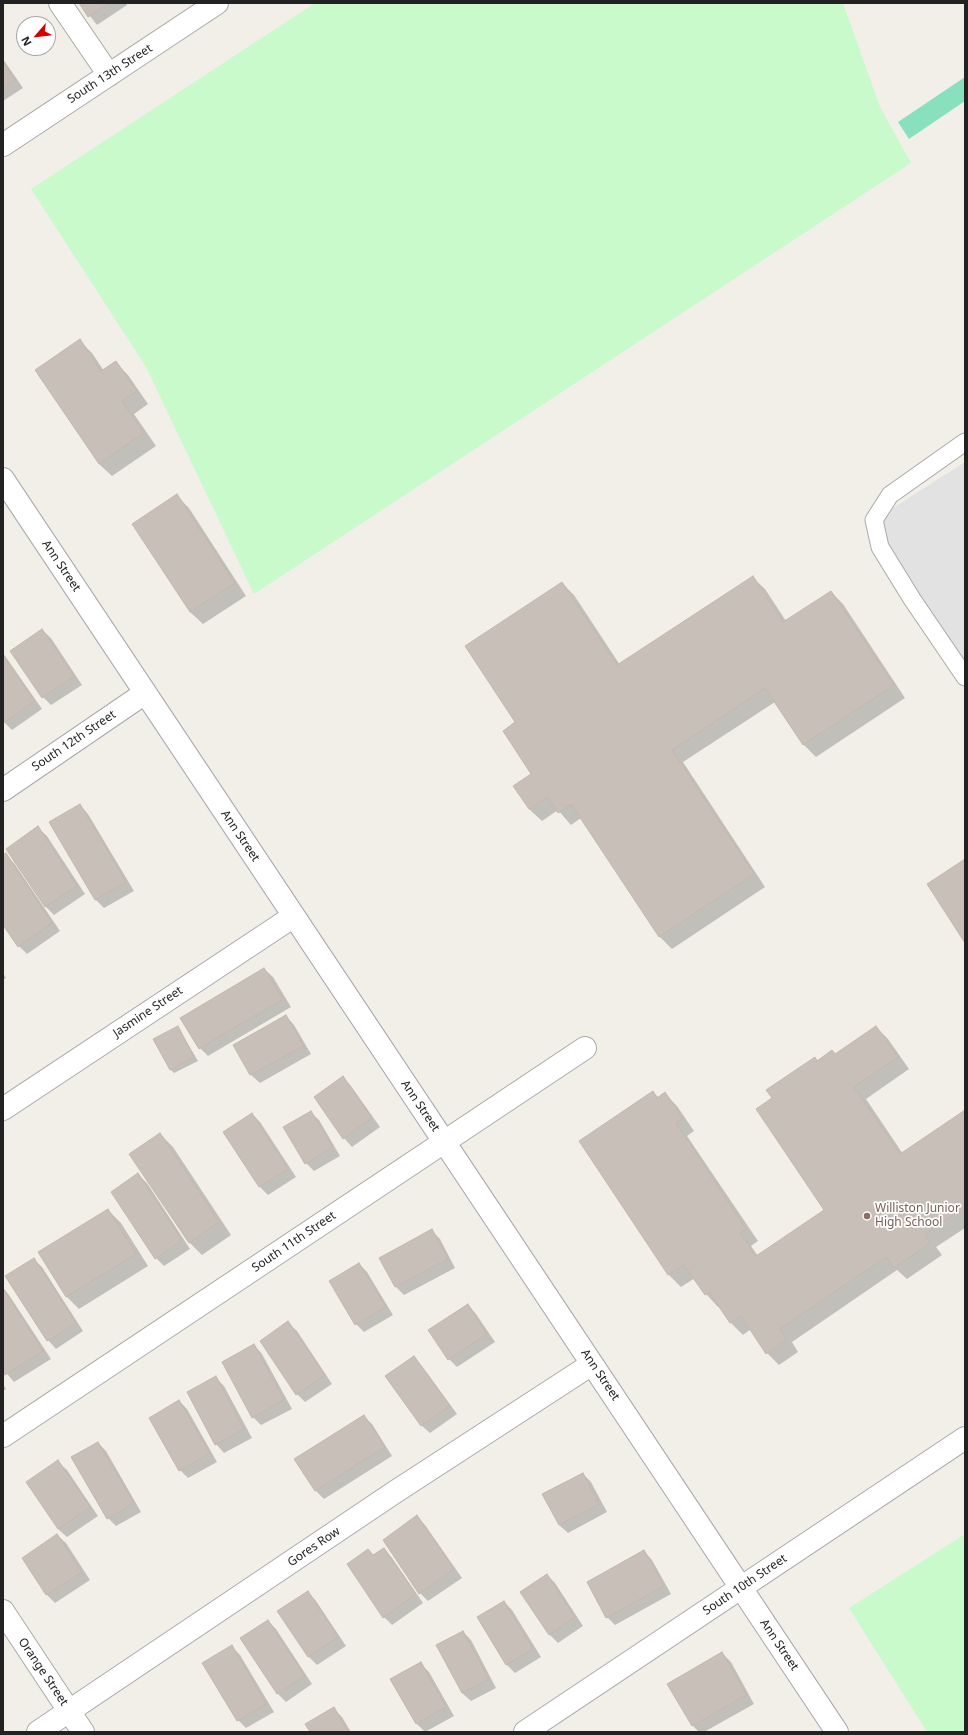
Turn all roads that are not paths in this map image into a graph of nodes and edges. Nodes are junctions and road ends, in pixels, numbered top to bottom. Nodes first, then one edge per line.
1 (60, 3) edge
2 (217, 3) edge
3 (110, 74) junction
4 (3, 144) edge
5 (965, 442) edge
6 (3, 479) edge
7 (965, 677) edge
8 (145, 693) junction
9 (3, 790) edge
10 (294, 916) junction
11 (585, 1048) dead end
12 (3, 1109) edge
13 (444, 1142) junction
14 (592, 1364) junction
15 (3, 1436) edge
16 (965, 1438) edge
17 (741, 1588) junction
18 (3, 1612) edge
19 (70, 1712) junction
20 (38, 1732) edge
21 (83, 1732) edge
22 (525, 1732) edge
23 (837, 1732) edge

1 - 3 street
2 - 3 street, South 13th Street
3 - 4 street, South 13th Street
5 - 7 lane
6 - 8 street, Ann Street
8 - 9 street, South 12th Street
8 - 10 street, Ann Street
10 - 12 street, Jasmine Street
10 - 13 street, Ann Street
11 - 13 street, South 11th Street
13 - 14 street, Ann Street
13 - 15 street, South 11th Street
14 - 17 street, Ann Street
14 - 19 street, Gores Row
16 - 17 street, South 10th Street
17 - 22 street, South 10th Street
17 - 23 street, Ann Street
18 - 19 street, Orange Street
19 - 20 street, Gores Row
19 - 21 street, Orange Street

